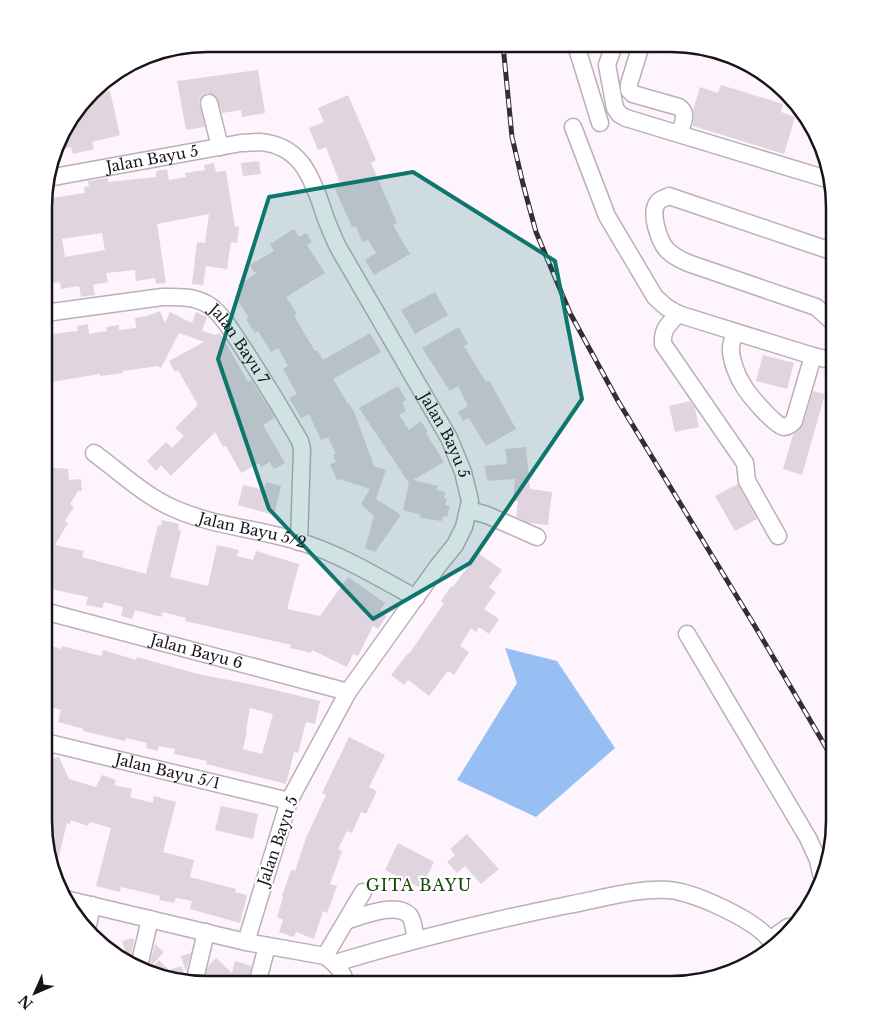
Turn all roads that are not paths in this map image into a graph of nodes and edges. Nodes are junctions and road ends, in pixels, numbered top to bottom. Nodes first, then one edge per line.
1 (578, 52) edge
2 (612, 52) edge
3 (640, 52) edge
4 (209, 103) dead end
5 (600, 124) dead end
6 (573, 126) dead end
7 (679, 134) junction
8 (220, 147) junction
9 (56, 177) edge
10 (822, 177) edge
11 (826, 249) edge
12 (52, 311) edge
13 (678, 314) junction
14 (826, 316) edge
15 (735, 332) junction
16 (813, 356) junction
17 (826, 359) edge
18 (94, 453) dead end
19 (469, 510) junction
20 (778, 536) dead end
21 (537, 537) dead end
22 (299, 542) junction
23 (416, 598) junction
24 (52, 613) edge
25 (687, 634) dead end
26 (348, 692) junction
27 (52, 744) edge
28 (289, 801) junction
29 (819, 864) edge
30 (363, 892) dead end
31 (75, 901) edge
32 (92, 905) junction
33 (150, 919) junction
34 (89, 920) edge
35 (346, 920) junction
36 (206, 932) junction
37 (416, 939) junction
38 (769, 940) edge
39 (246, 942) junction
40 (267, 946) junction
41 (330, 960) junction
42 (140, 961) edge
43 (196, 975) edge
44 (259, 975) edge
45 (344, 975) edge

1 - 5 street
2 - 7 street
3 - 7 street
4 - 8 street
6 - 13 street
7 - 10 street
8 - 9 street, Jalan Bayu 5
8 - 19 street, Jalan Bayu 5
11 - 14 street
12 - 22 street, Jalan Bayu 7
13 - 15 street
13 - 20 street
15 - 16 street
15 - 16 street
16 - 17 street
18 - 22 street, Jalan Bayu 5/2
19 - 21 street
19 - 23 street, Jalan Bayu 5
22 - 23 street, Jalan Bayu 5/2
23 - 26 street, Jalan Bayu 5
24 - 26 street, Jalan Bayu 6
25 - 29 street
26 - 28 street, Jalan Bayu 5
27 - 28 street, Jalan Bayu 5/1
28 - 39 street, Jalan Bayu 5
30 - 35 street
31 - 32 street
32 - 33 street
32 - 34 street
33 - 36 street
33 - 42 street
35 - 37 street
35 - 41 street
36 - 39 street
36 - 43 street
37 - 38 street
37 - 41 street
39 - 40 street
40 - 41 street
40 - 44 street
41 - 45 street

